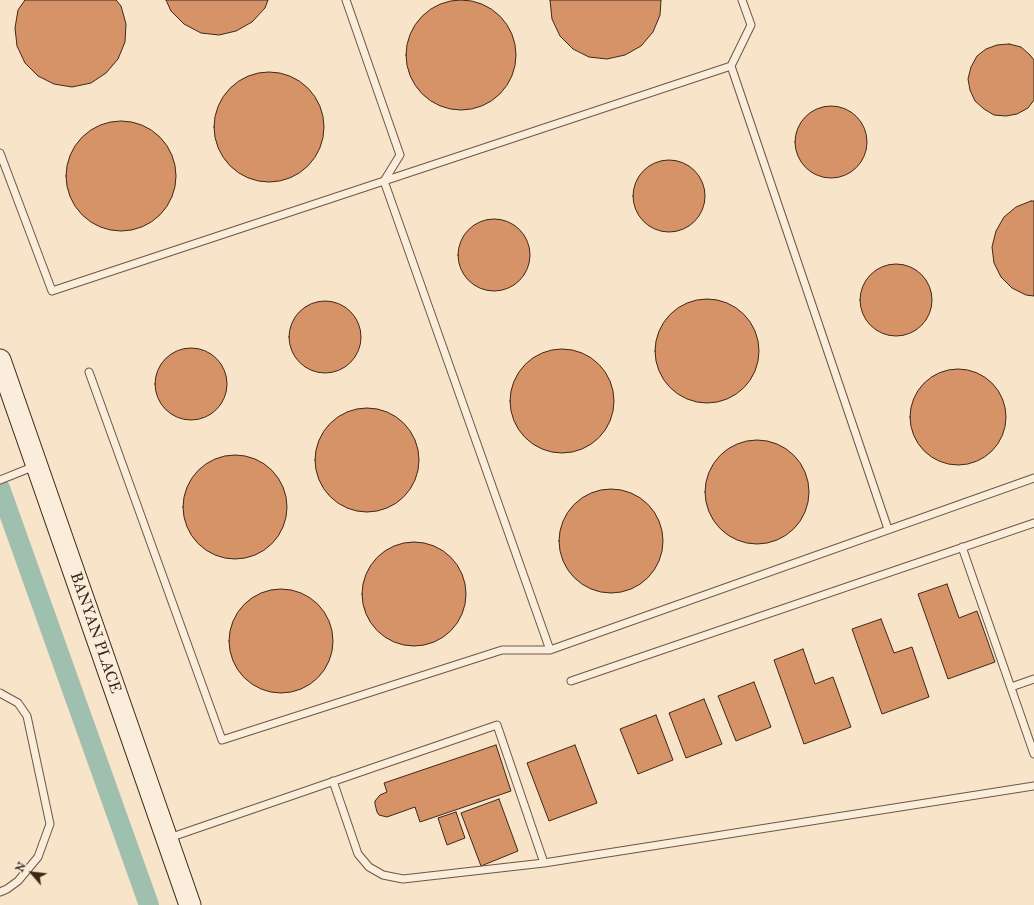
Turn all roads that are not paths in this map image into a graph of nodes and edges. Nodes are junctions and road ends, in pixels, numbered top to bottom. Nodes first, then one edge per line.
1 (346, 0) edge
2 (742, 0) edge
3 (731, 66) junction
4 (0, 153) edge
5 (384, 180) junction
6 (0, 360) edge
7 (89, 372) dead end
8 (37, 465) junction
9 (1034, 478) edge
10 (0, 480) edge
11 (1034, 523) edge
12 (888, 529) junction
13 (962, 547) junction
14 (550, 650) junction
15 (1034, 679) edge
16 (571, 681) dead end
17 (1011, 687) junction
18 (0, 693) edge
19 (1034, 754) edge
20 (332, 781) junction
21 (1034, 786) edge
22 (167, 838) junction
23 (544, 863) junction
24 (0, 892) edge
25 (190, 905) edge

1 - 5 lane
2 - 3 lane
3 - 5 lane
3 - 12 lane
4 - 5 lane
5 - 14 lane
6 - 8 street, BANYAN PLACE
7 - 14 lane
8 - 10 lane
8 - 22 street, BANYAN PLACE
9 - 12 lane
11 - 13 lane
12 - 14 lane
13 - 16 lane
13 - 17 lane
15 - 17 lane
17 - 19 lane
18 - 24 lane
20 - 22 lane
20 - 23 lane
20 - 23 lane
21 - 23 lane
22 - 25 street, BANYAN PLACE

